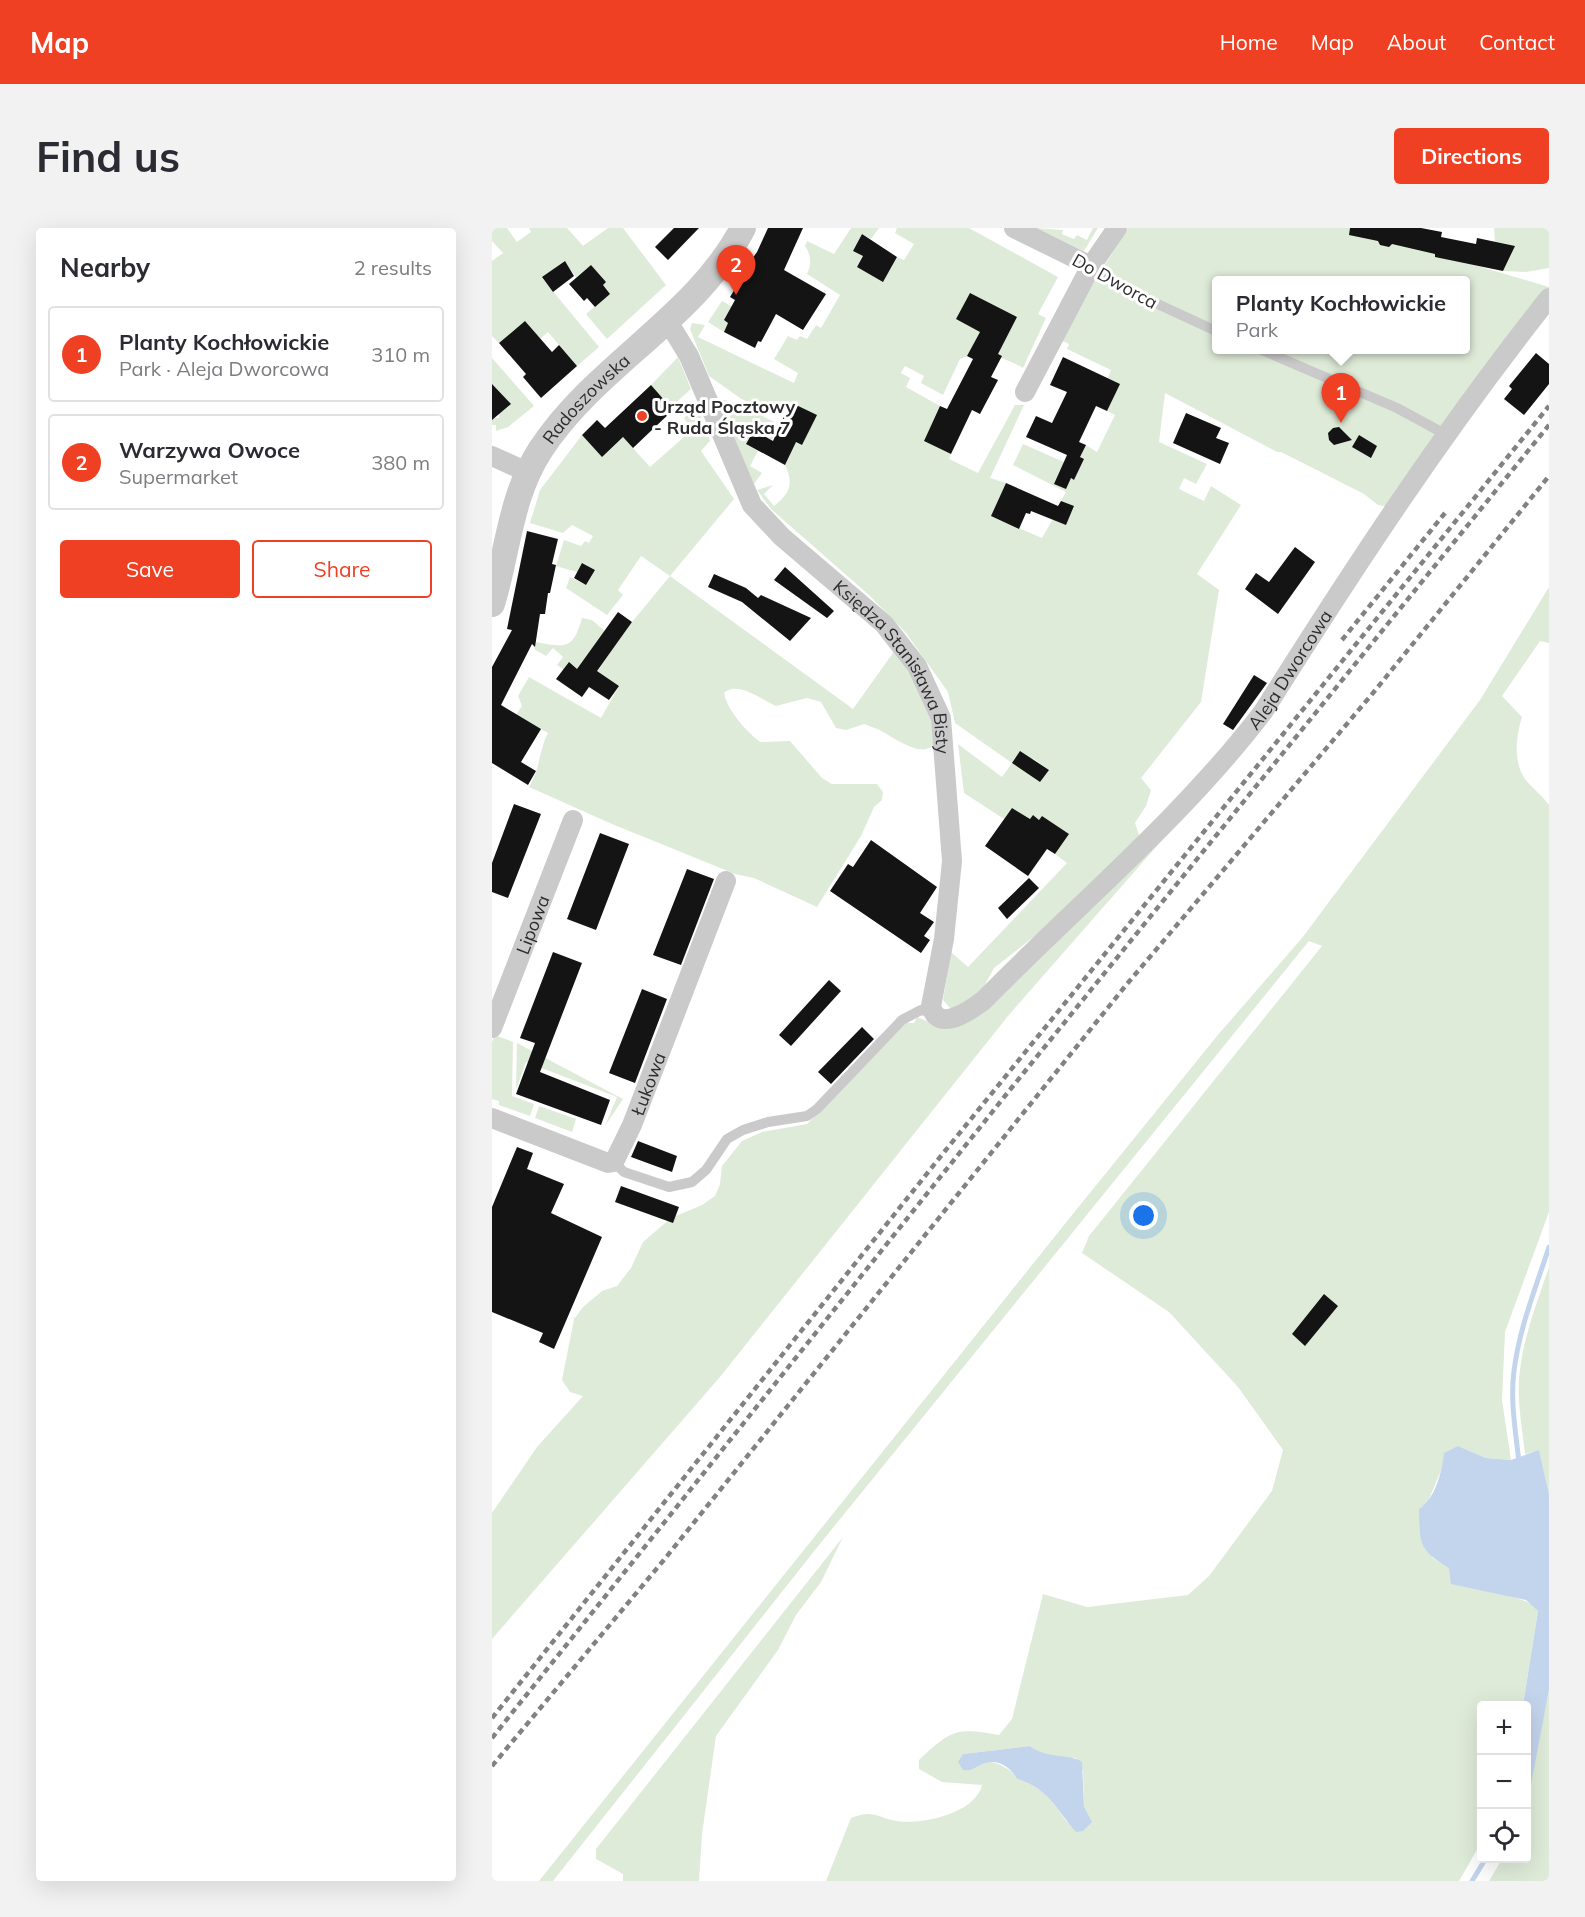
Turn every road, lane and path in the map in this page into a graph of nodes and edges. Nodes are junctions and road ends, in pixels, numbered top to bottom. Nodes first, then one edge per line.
1 (743, 228) edge
2 (1014, 228) edge
3 (1117, 228) edge
4 (1090, 266) junction
5 (1549, 298) edge
6 (667, 320) junction
7 (1212, 329) edge
8 (1271, 354) edge
9 (1025, 392) dead end
10 (1445, 434) junction
11 (492, 456) edge
12 (527, 472) junction
13 (492, 604) edge
14 (573, 820) dead end
15 (726, 881) dead end
16 (932, 1012) junction
17 (492, 1028) edge
18 (492, 1118) edge
19 (614, 1162) junction

1 - 6 street, Radoszowska
2 - 4 street, Do Dworca
3 - 4 street
4 - 7 lane, Do Dworca
4 - 9 street
5 - 10 street, Aleja Dworcowa
6 - 12 street, Radoszowska
6 - 16 street, Księdza Stanisława Bisty
8 - 10 lane
10 - 16 street, Aleja Dworcowa
11 - 12 street
12 - 13 street, Radoszowska
14 - 17 street, Lipowa
15 - 19 street, Łukowa
16 - 19 lane
18 - 19 street

